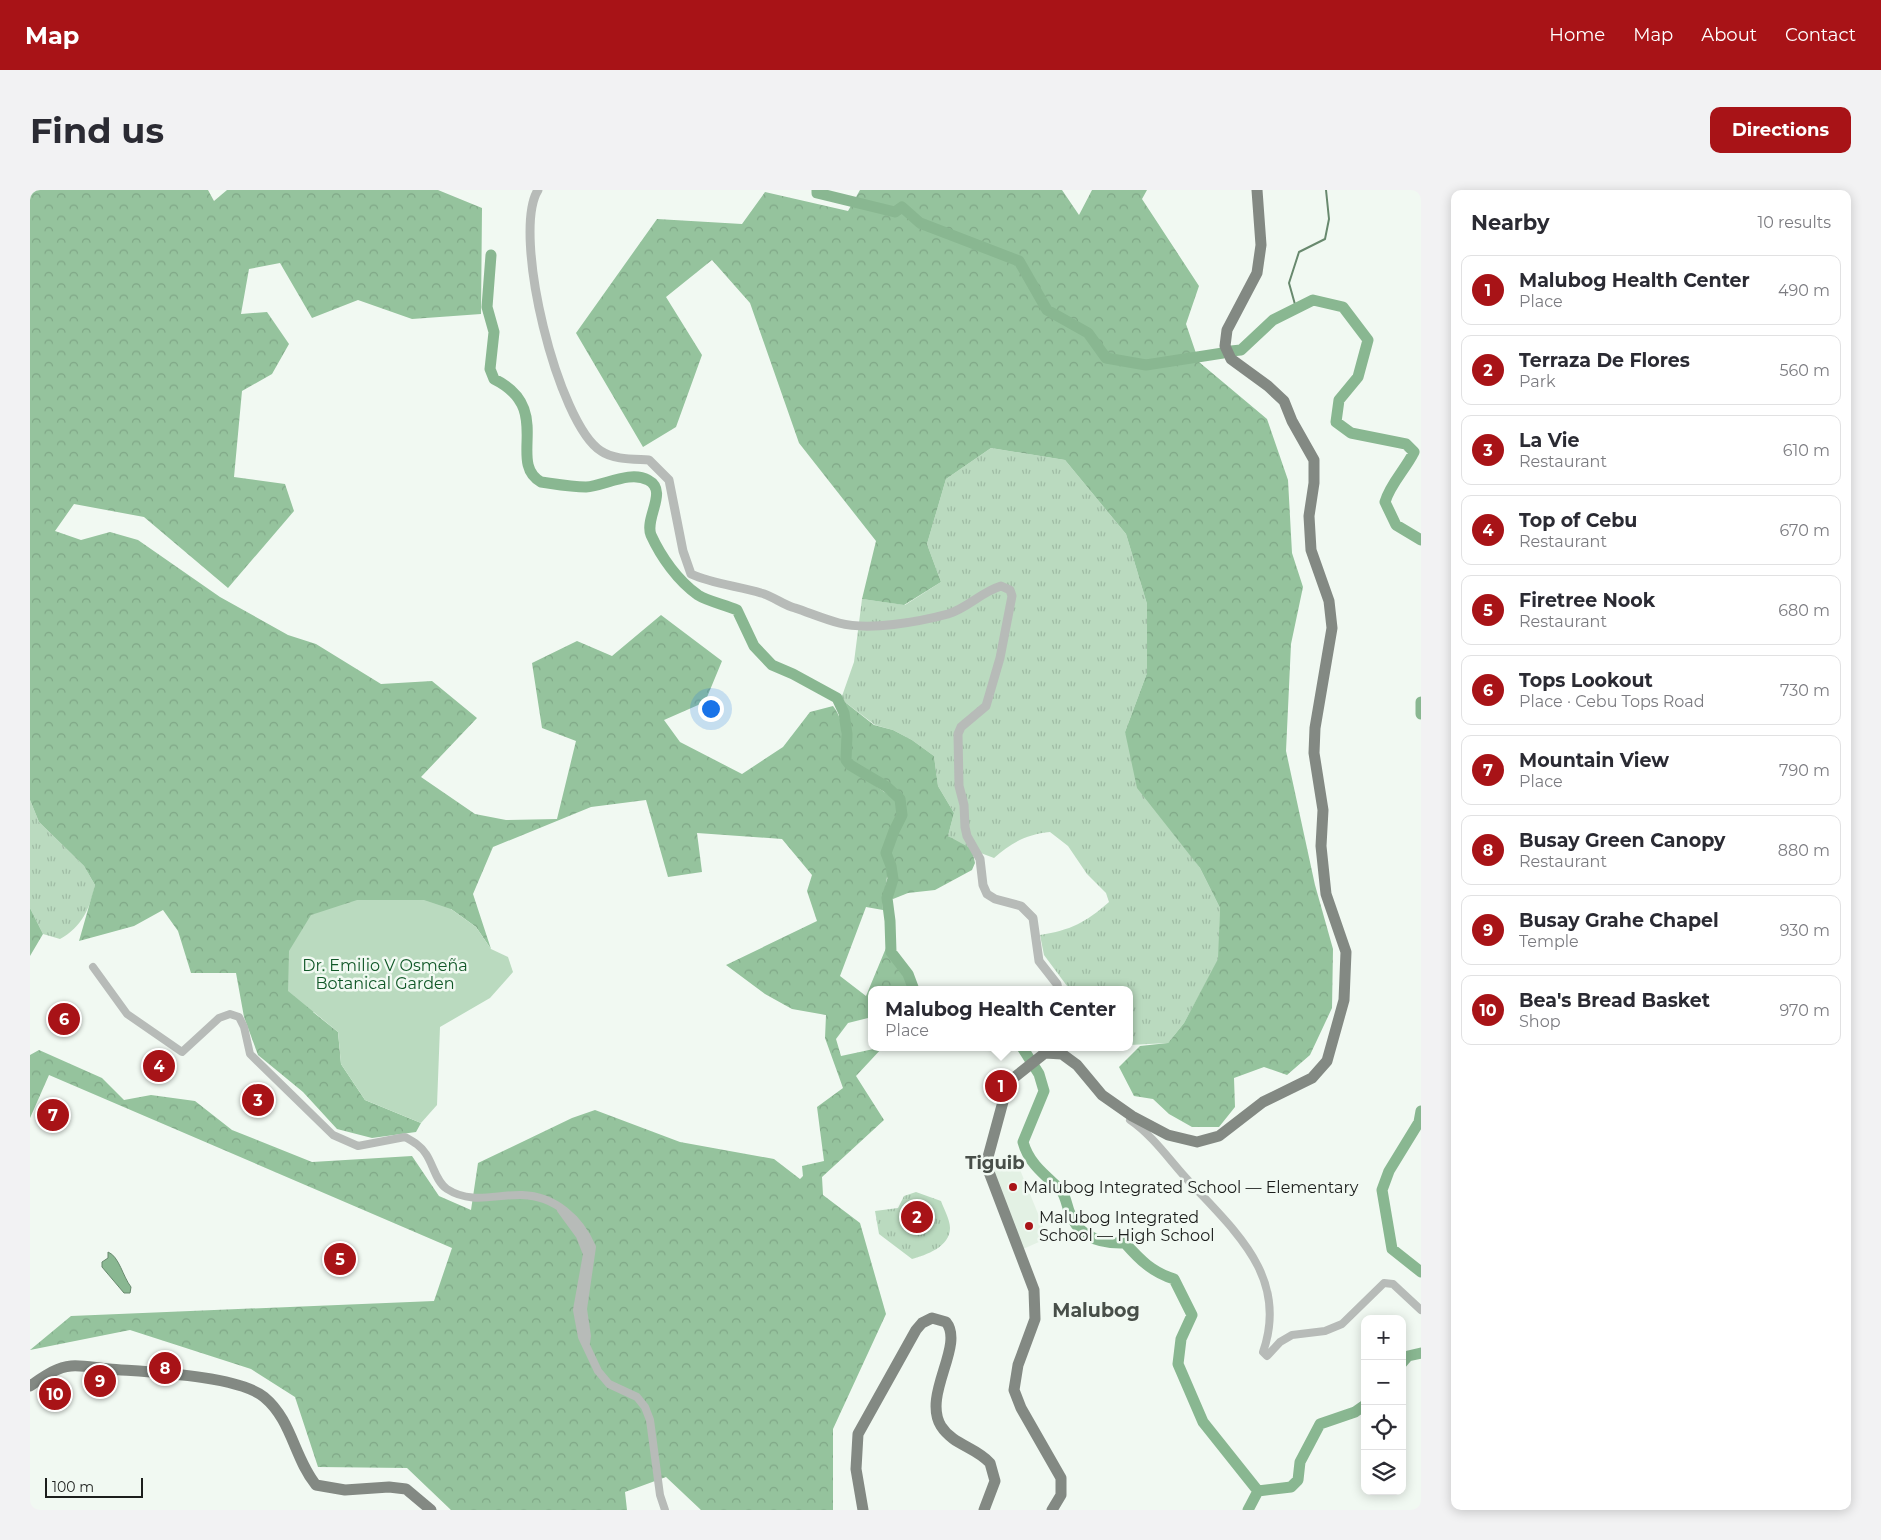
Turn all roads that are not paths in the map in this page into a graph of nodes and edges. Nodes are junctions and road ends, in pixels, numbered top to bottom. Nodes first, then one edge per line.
1 (538, 190) edge
2 (1257, 190) edge
3 (93, 967) dead end
4 (1057, 986) edge
5 (1041, 1054) edge
6 (1121, 1109) junction
7 (1421, 1310) edge
8 (30, 1386) edge
9 (431, 1510) edge
10 (665, 1510) edge
11 (863, 1510) edge
12 (984, 1510) edge
13 (1052, 1510) edge

1 - 4 street
2 - 6 main road
3 - 10 street
5 - 6 main road
5 - 13 main road
6 - 7 street
8 - 9 main road
11 - 12 main road

